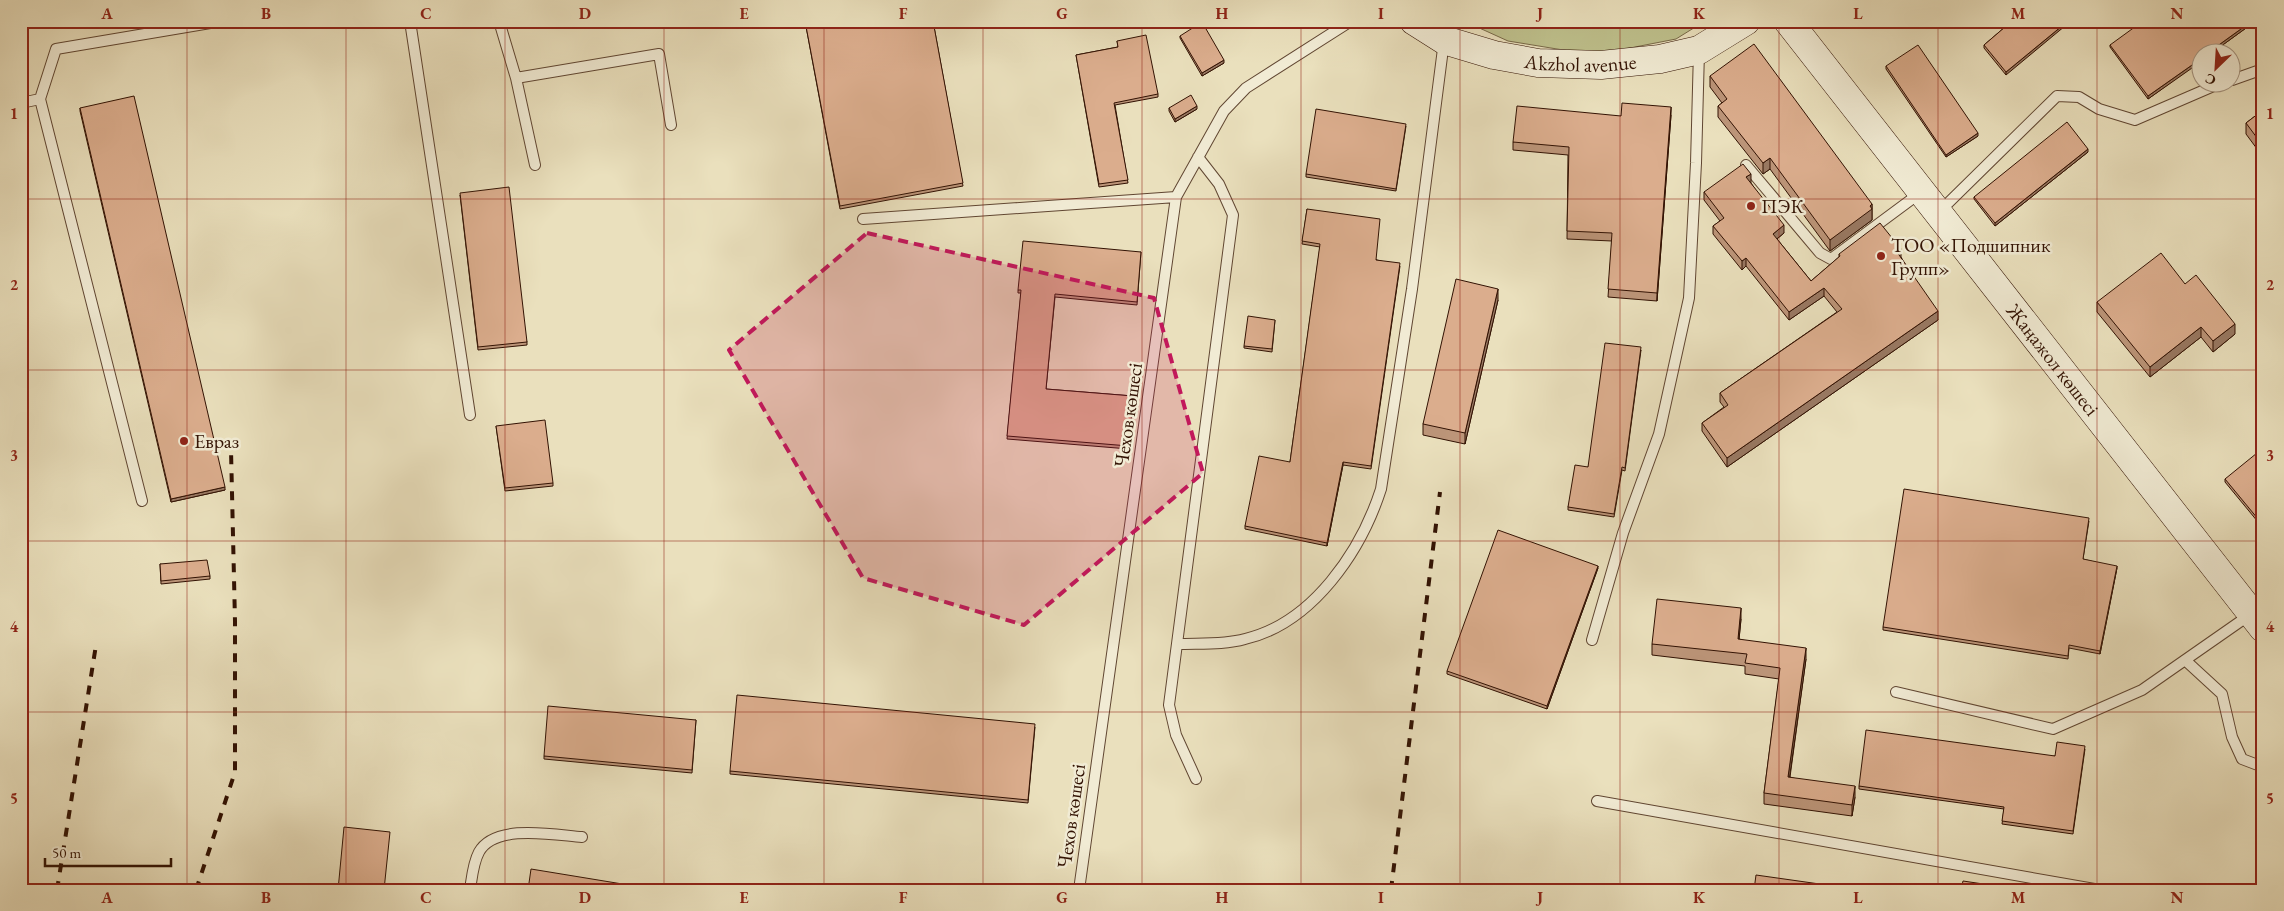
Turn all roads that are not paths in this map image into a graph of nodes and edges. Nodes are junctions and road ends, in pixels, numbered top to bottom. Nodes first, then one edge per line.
1 (222, 21) edge
2 (410, 21) edge
3 (499, 21) edge
4 (1351, 21) edge
5 (1414, 21) edge
6 (1746, 21) edge
7 (1788, 21) edge
8 (1444, 40) junction
9 (1700, 50) junction
10 (2263, 69) edge
11 (2242, 76) edge
12 (516, 78) junction
13 (2200, 92) edge
14 (40, 99) junction
15 (21, 103) edge
16 (671, 125) dead end
17 (1198, 157) junction
18 (535, 165) dead end
19 (1746, 165) edge
20 (1176, 197) junction
21 (1930, 202) junction
22 (863, 219) dead end
23 (470, 415) dead end
24 (142, 501) dead end
25 (2257, 620) edge
26 (1592, 640) dead end
27 (1177, 644) junction
28 (2186, 660) junction
29 (1896, 692) dead end
30 (2263, 767) edge
31 (1196, 779) dead end
32 (1597, 801) dead end
33 (582, 837) dead end
34 (470, 890) edge
35 (1079, 890) edge
36 (2100, 890) edge

1 - 14 lane
2 - 23 lane
3 - 12 lane
4 - 17 lane, Чехов көшесі
5 - 8 main road, Akzhol avenue
6 - 9 main road, Akzhol avenue
7 - 21 main road, Жаңажол көшесі
8 - 9 main road, Akzhol avenue
8 - 27 lane
9 - 26 lane
10 - 11 lane
12 - 16 lane
12 - 18 lane
13 - 21 lane
14 - 15 lane
14 - 24 lane
17 - 20 lane, Чехов көшесі
17 - 27 lane
19 - 21 lane
20 - 22 lane
20 - 35 lane, Чехов көшесі
21 - 25 main road, Жаңажол көшесі
25 - 28 lane
27 - 31 lane
28 - 29 lane
28 - 30 lane
32 - 36 lane
33 - 34 lane

